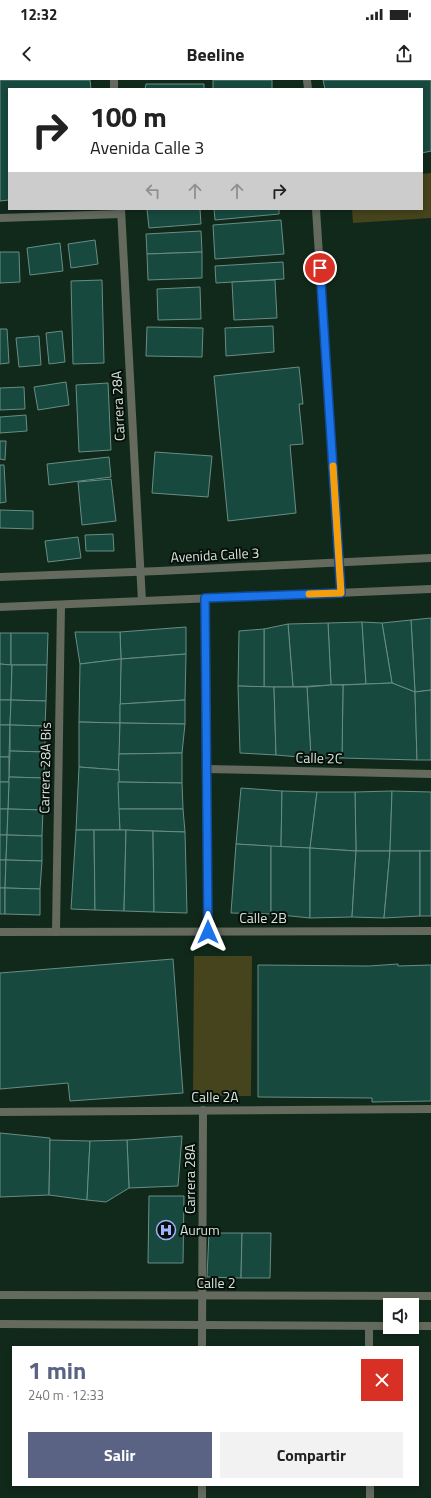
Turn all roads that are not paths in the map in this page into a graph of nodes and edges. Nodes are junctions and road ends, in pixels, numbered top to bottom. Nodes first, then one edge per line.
1 (316, 210) edge
2 (121, 212) edge
3 (0, 218) edge
4 (431, 558) edge
5 (340, 562) junction
6 (141, 572) junction
7 (0, 577) edge
8 (431, 589) edge
9 (341, 593) junction
10 (205, 598) junction
11 (142, 601) junction
12 (61, 605) junction
13 (0, 607) edge
14 (206, 769) junction
15 (431, 774) edge
16 (431, 931) edge
17 (0, 932) edge
18 (56, 932) junction
19 (208, 932) junction
20 (431, 1109) edge
21 (203, 1110) junction
22 (0, 1112) edge
23 (0, 1295) edge
24 (203, 1296) junction
25 (431, 1296) edge
26 (0, 1324) edge
27 (202, 1326) junction
28 (369, 1326) junction
29 (383, 1326) edge
30 (419, 1326) edge
31 (431, 1326) edge
32 (202, 1346) edge
33 (369, 1346) edge
34 (202, 1486) edge
35 (370, 1486) edge
36 (202, 1498) edge
37 (370, 1498) edge

1 - 5 street
2 - 3 street
2 - 6 street, Carrera 28A
4 - 5 street, Avenida Calle 3
5 - 6 street, Avenida Calle 3
5 - 9 street
6 - 7 street, Avenida Calle 3
6 - 11 street, Carrera 28A
8 - 9 street
9 - 10 street
10 - 11 street
10 - 14 street
11 - 12 street
12 - 13 street
12 - 18 street, Carrera 28A Bis
14 - 15 street, Calle 2C
14 - 19 street
16 - 19 street, Calle 2B
17 - 18 street, Calle 2B
18 - 19 street, Calle 2B
20 - 21 street, Calle 2A
21 - 22 street, Calle 2A
21 - 24 street, Carrera 28A
23 - 24 street, Calle 2
24 - 25 street, Calle 2
24 - 27 street, Carrera 28A
26 - 27 street
27 - 28 street
27 - 32 street, Carrera 28A
28 - 29 street
28 - 33 street
30 - 31 street
34 - 36 street
35 - 37 street

